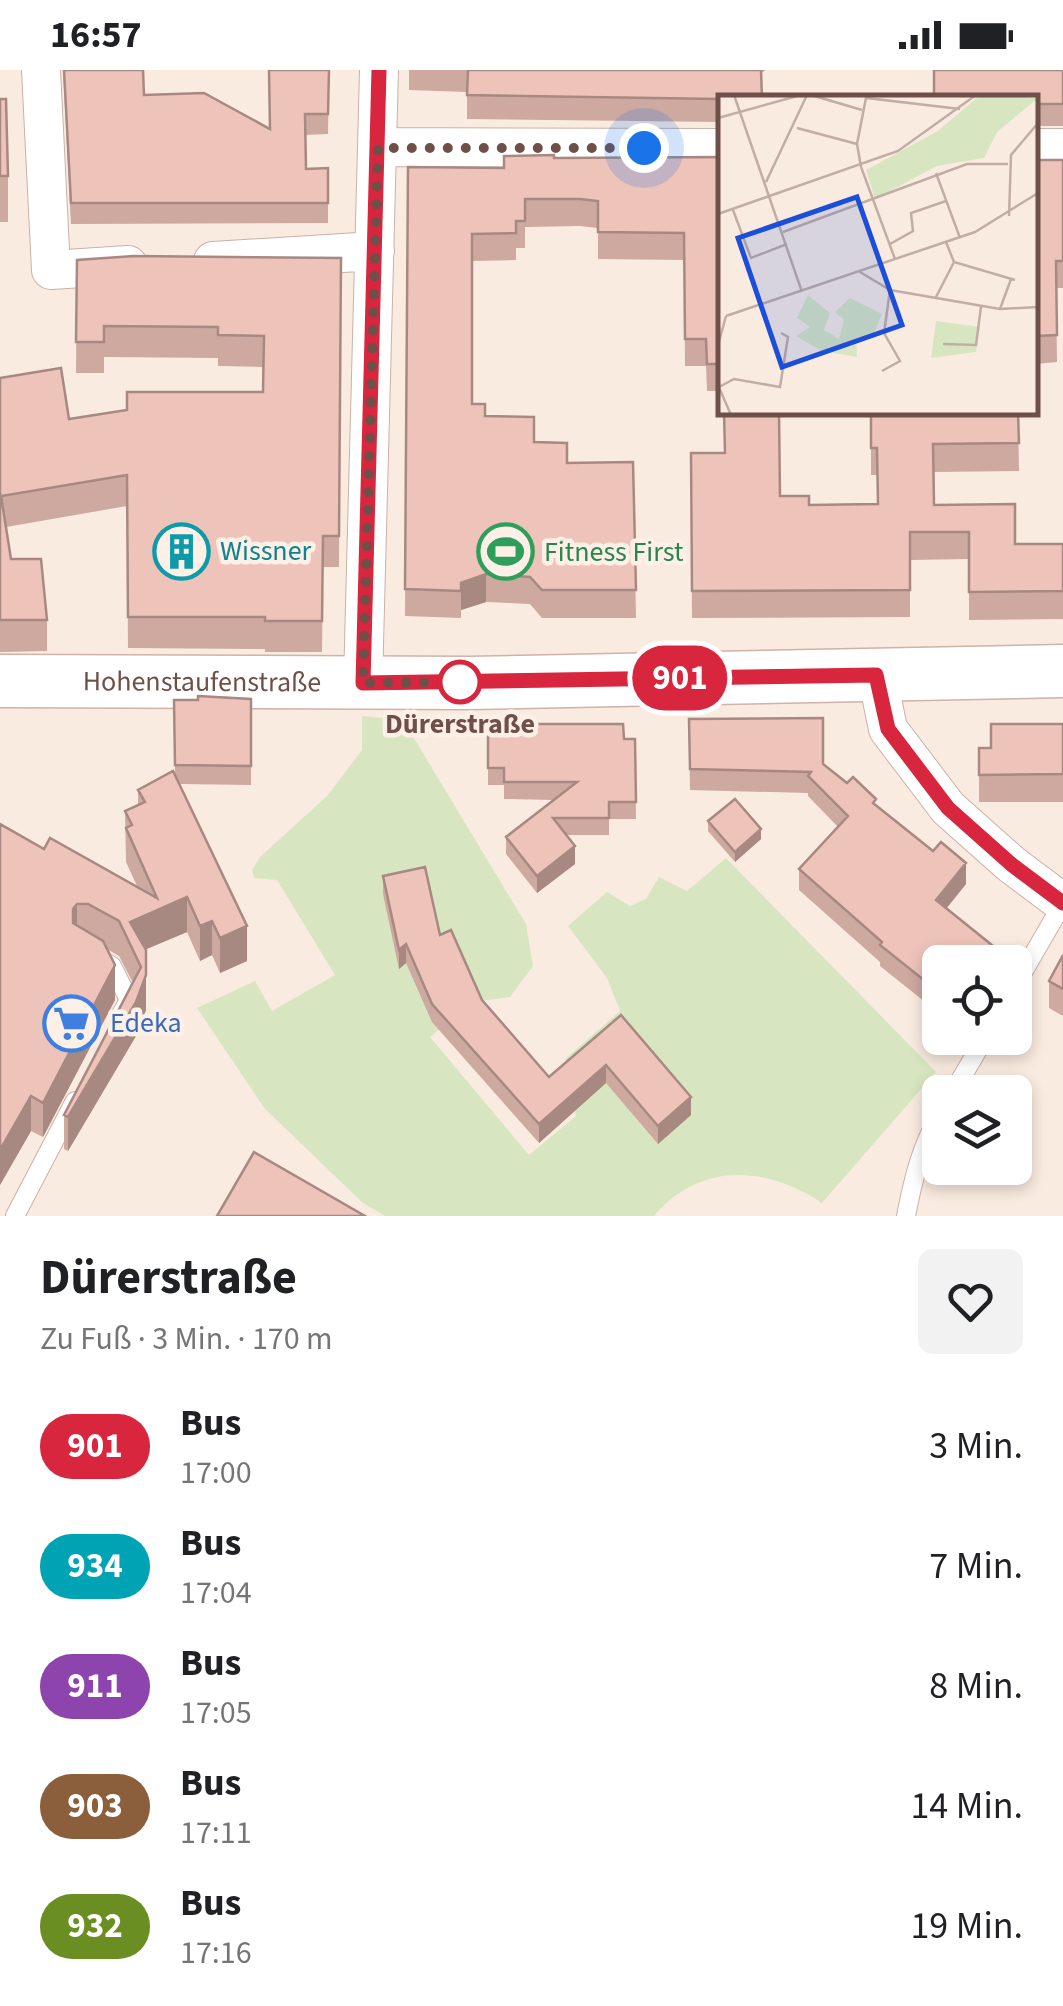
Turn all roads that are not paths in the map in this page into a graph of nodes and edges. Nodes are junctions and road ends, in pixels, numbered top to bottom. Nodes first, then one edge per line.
1 (41, 70) edge
2 (380, 70) edge
3 (378, 148) junction
4 (718, 148) edge
5 (375, 251) junction
6 (1063, 671) edge
7 (876, 675) junction
8 (0, 682) edge
9 (363, 683) junction
10 (1063, 903) edge
11 (83, 950) edge
12 (1032, 957) edge
13 (111, 1033) edge
14 (85, 1083) edge
15 (922, 1154) edge
16 (15, 1216) edge
17 (906, 1216) edge

1 - 5 street
2 - 3 street
3 - 4 street
3 - 5 street
5 - 9 street
6 - 7 main road, Hohenstaufenstraße
7 - 9 main road, Hohenstaufenstraße
7 - 10 street
8 - 9 main road, Hohenstaufenstraße
10 - 12 lane
11 - 13 lane
14 - 16 lane
15 - 17 lane

